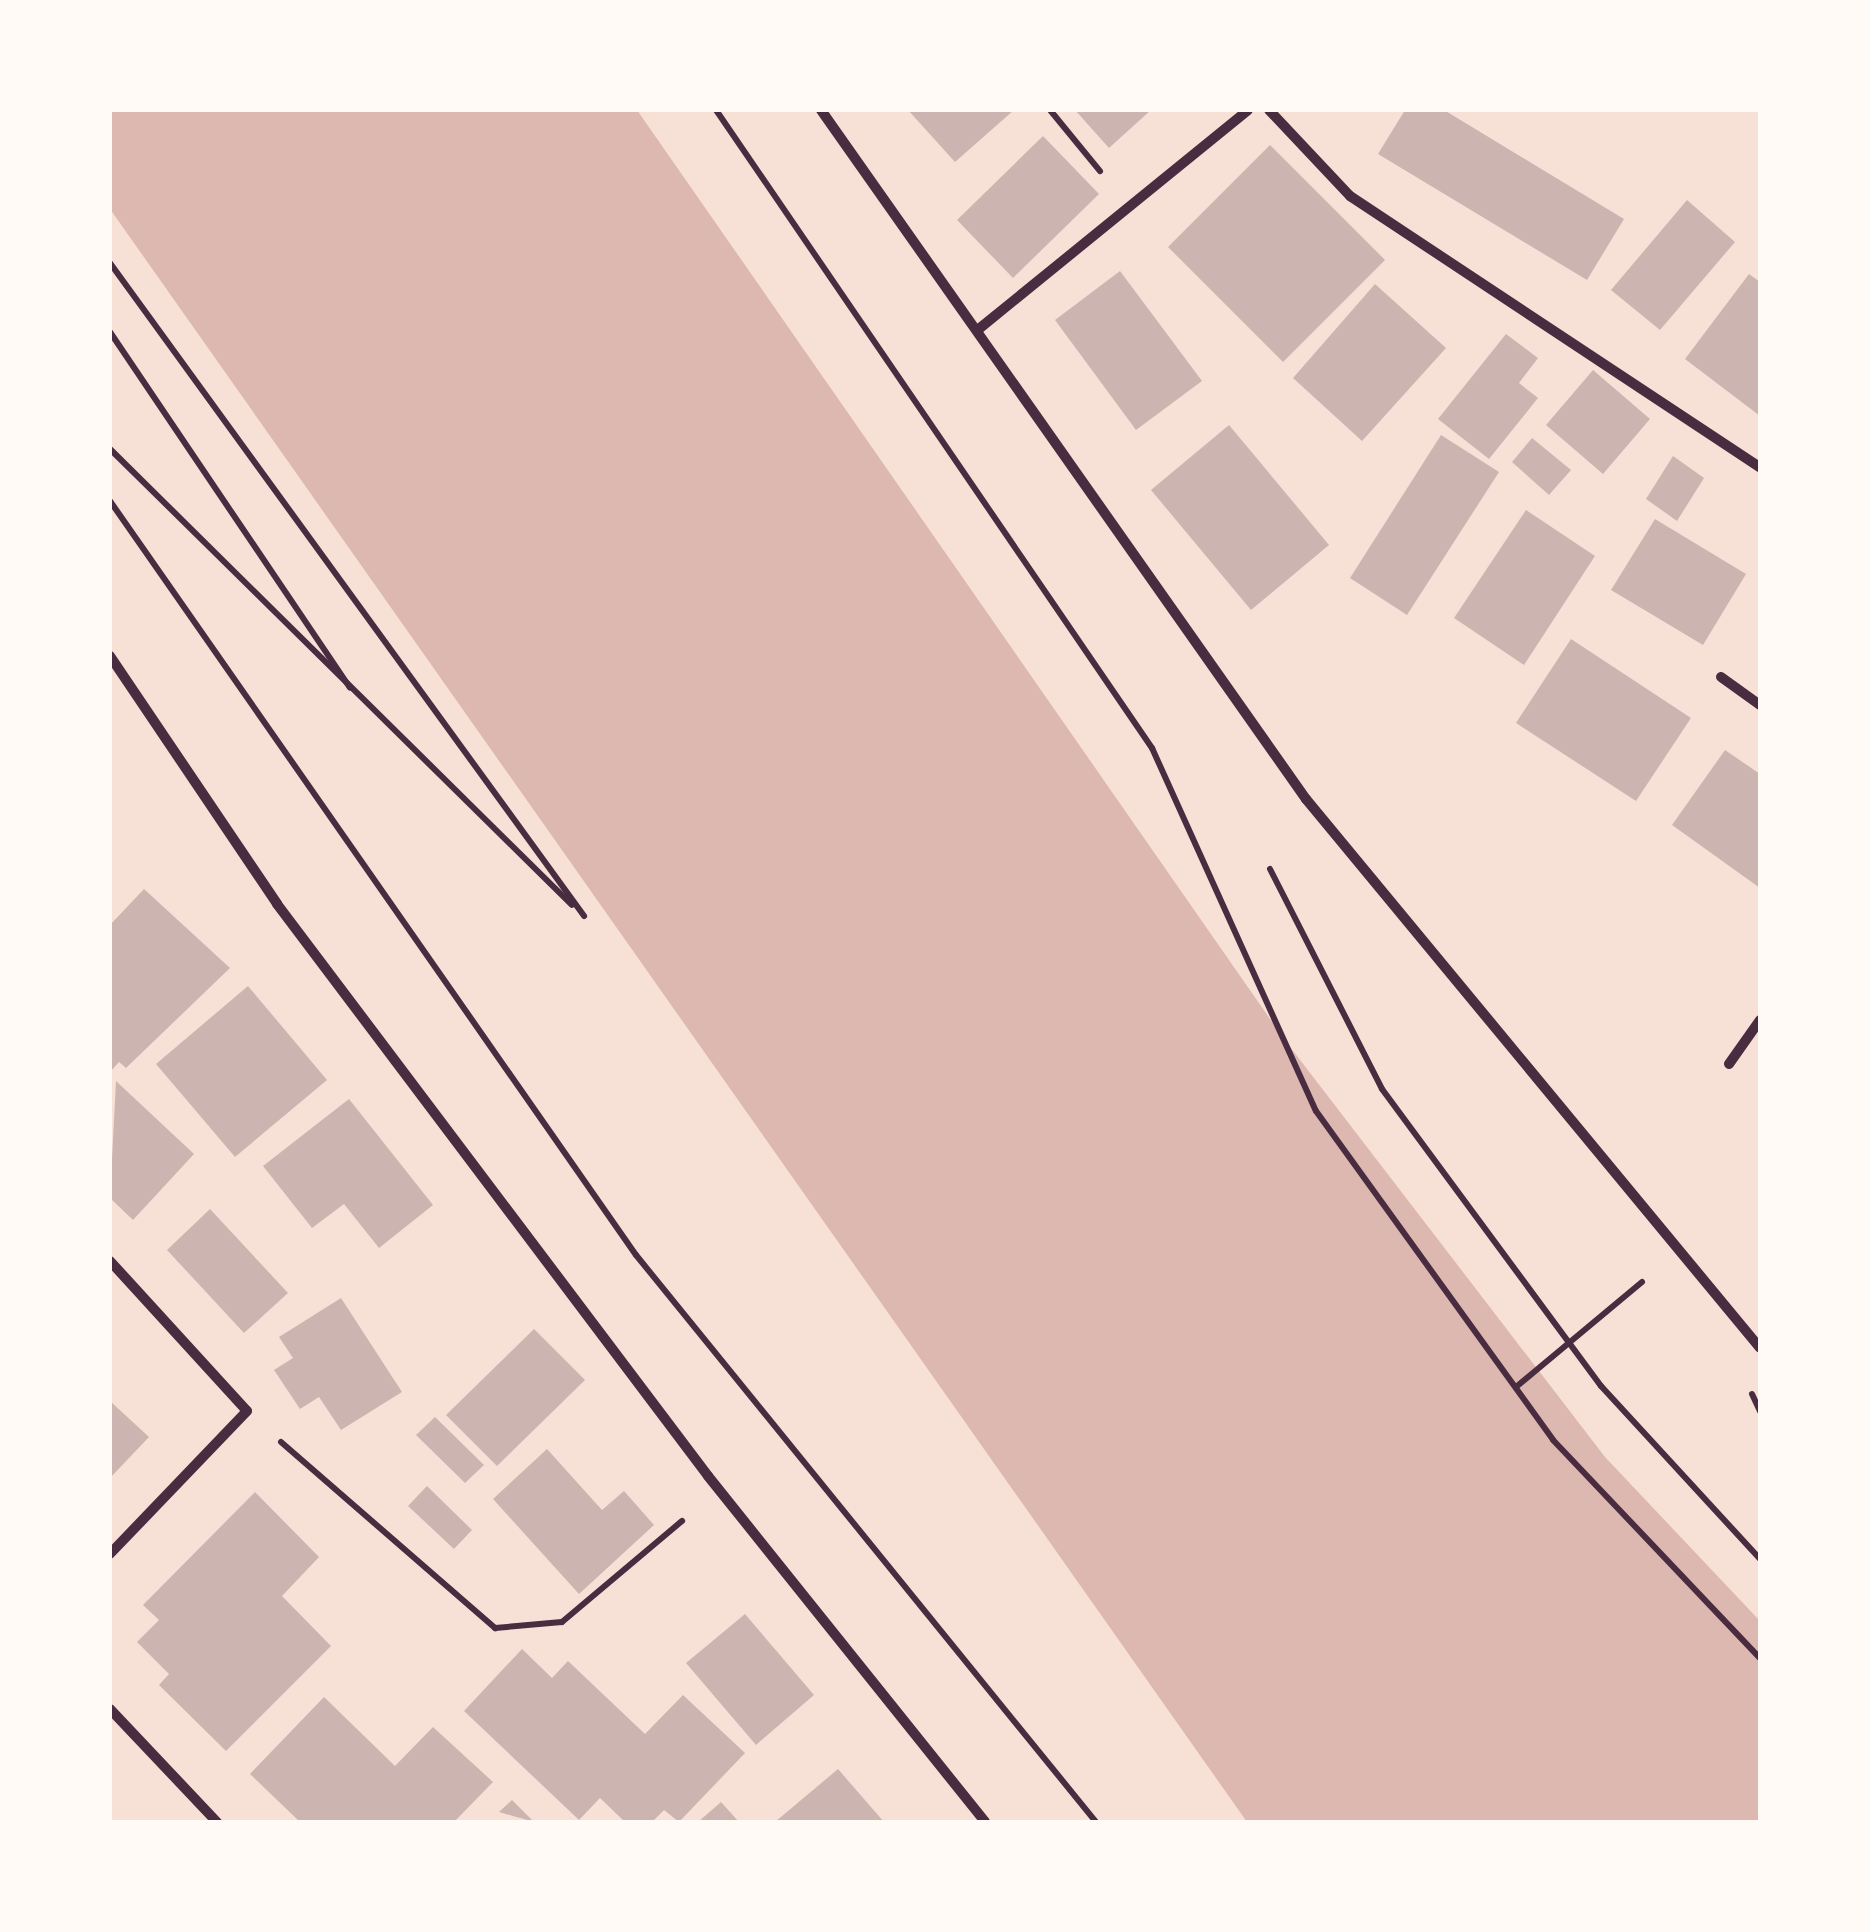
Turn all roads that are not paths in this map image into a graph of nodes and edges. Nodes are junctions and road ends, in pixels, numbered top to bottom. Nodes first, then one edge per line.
1 (821, 110) edge
2 (1248, 110) edge
3 (1269, 110) edge
4 (980, 328) junction
5 (1760, 467) edge
6 (110, 656) edge
7 (1721, 678) dead end
8 (1760, 705) edge
9 (1760, 1020) edge
10 (1729, 1064) dead end
11 (110, 1261) edge
12 (1760, 1348) edge
13 (110, 1554) edge
14 (110, 1710) edge
15 (217, 1822) edge
16 (985, 1822) edge

1 - 4 street
2 - 4 street
3 - 5 street
4 - 12 street
6 - 16 street
7 - 8 street
9 - 10 street
11 - 13 street
14 - 15 street

